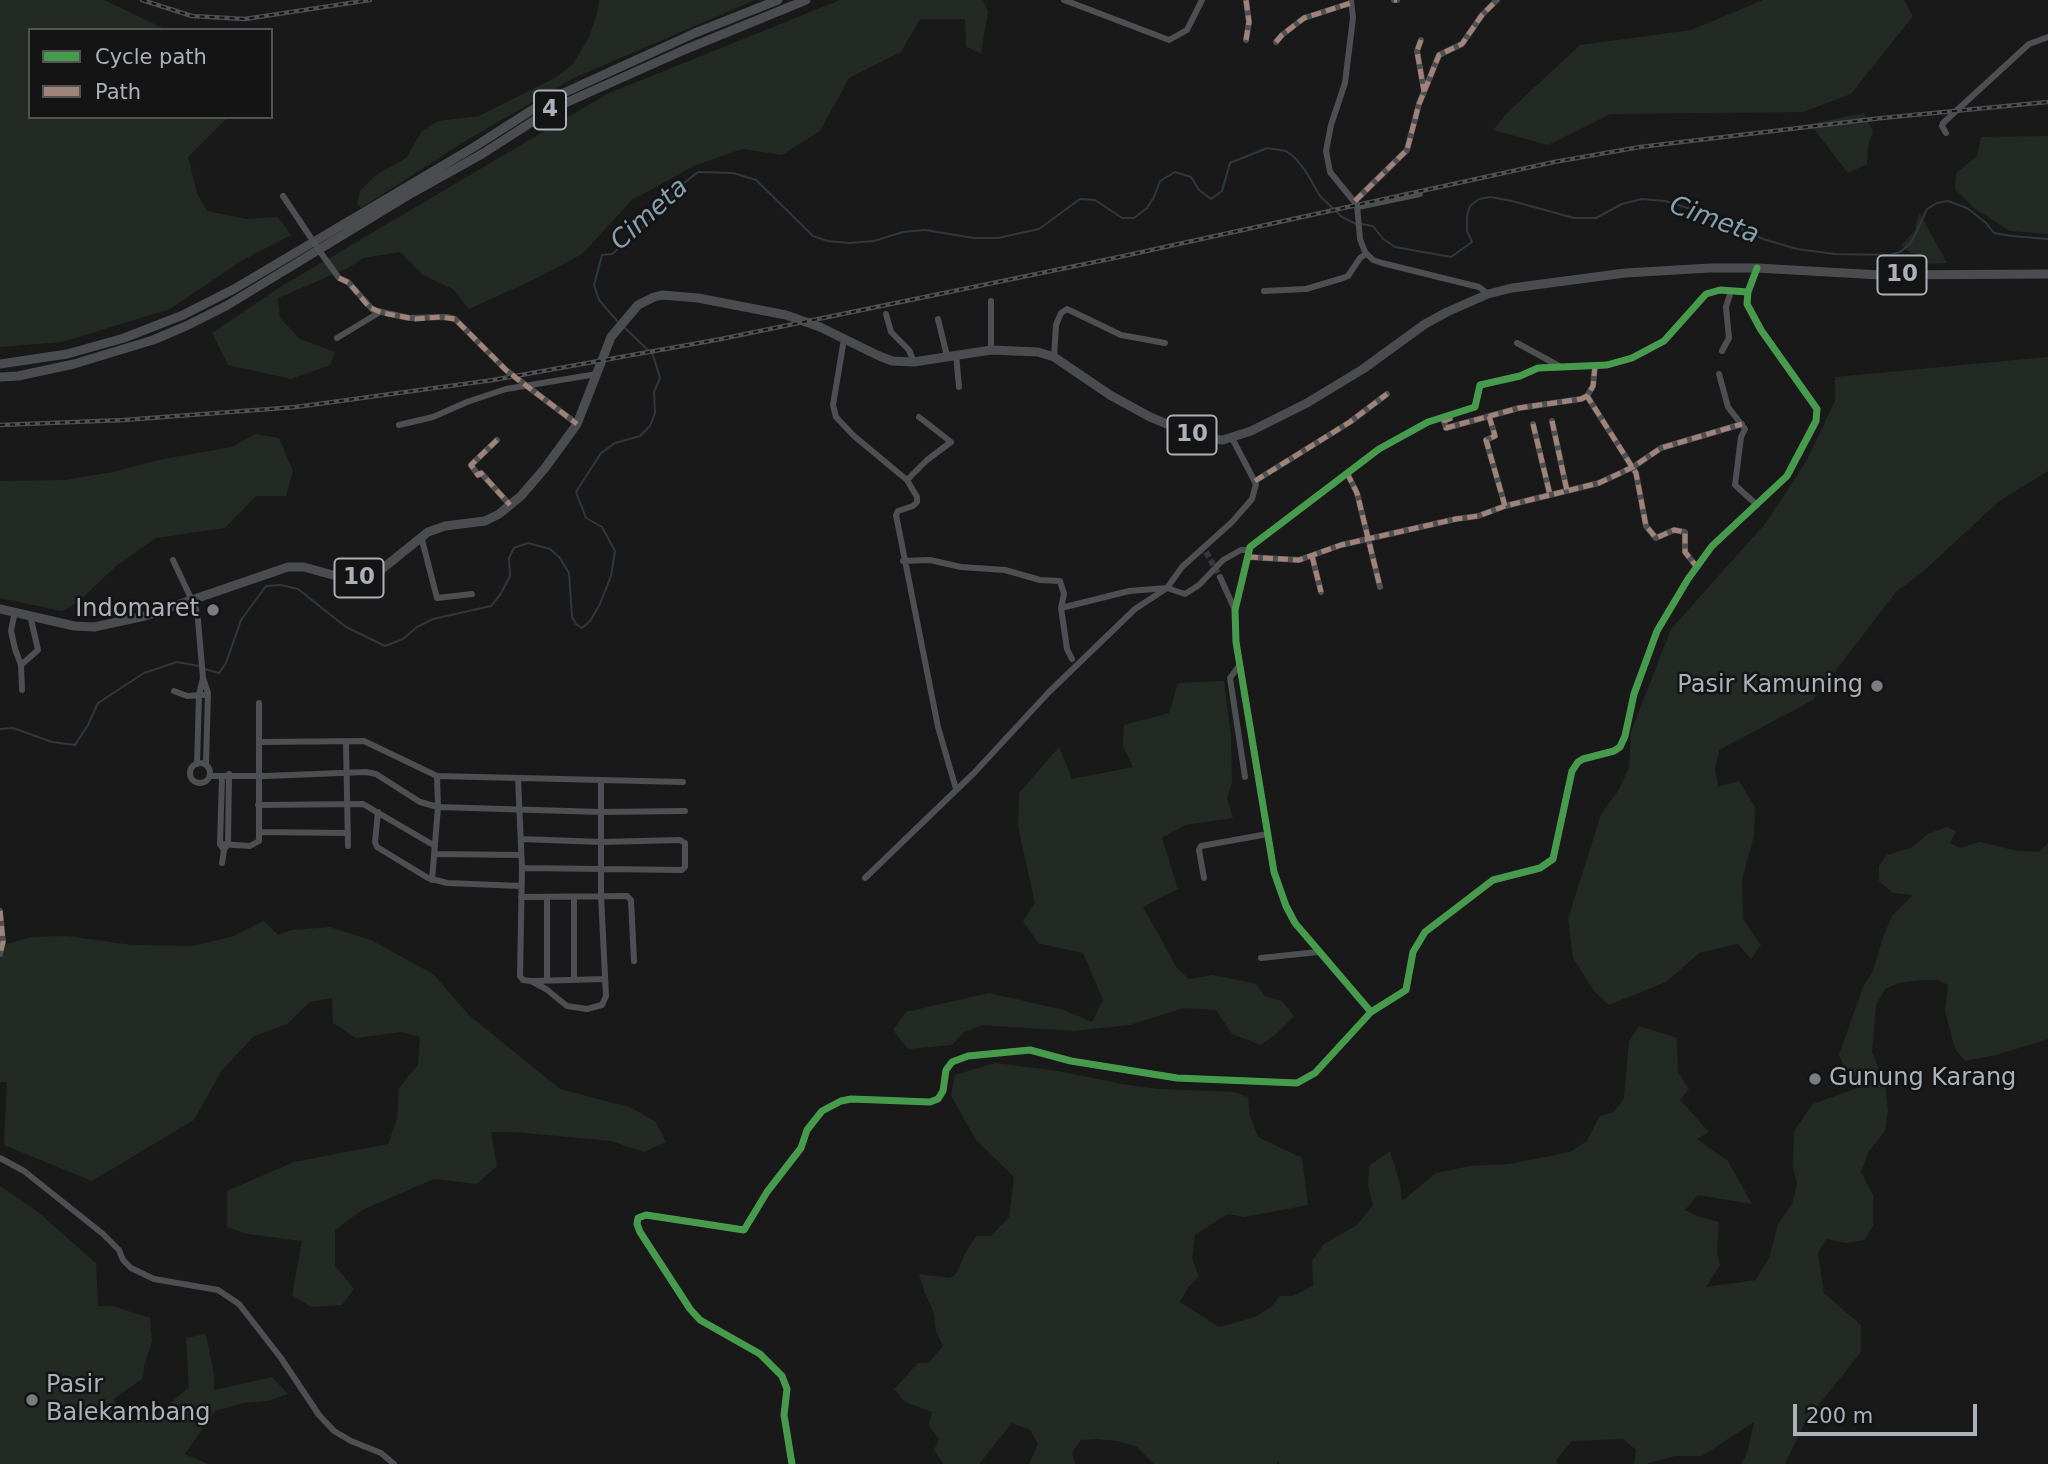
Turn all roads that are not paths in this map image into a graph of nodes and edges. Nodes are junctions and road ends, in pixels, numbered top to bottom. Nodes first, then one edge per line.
1 (779, 0) edge
2 (806, 0) edge
3 (1064, 0) edge
4 (1202, 0) edge
5 (1247, 0) edge
6 (1497, 0) edge
7 (1352, 1) edge
8 (2048, 37) edge
9 (1246, 40) dead end
10 (1421, 40) dead end
11 (1276, 42) dead end
12 (1424, 92) junction
13 (1946, 133) dead end
14 (1420, 194) dead end
15 (283, 196) dead end
16 (1356, 204) junction
17 (1366, 254) junction
18 (1757, 268) junction
19 (2048, 274) edge
20 (1731, 291) junction
21 (1264, 292) dead end
22 (1748, 292) junction
23 (1488, 294) junction
24 (991, 301) dead end
25 (380, 312) junction
26 (886, 314) dead end
27 (939, 319) dead end
28 (337, 338) dead end
29 (844, 338) junction
30 (1165, 343) dead end
31 (1517, 343) dead end
32 (991, 350) junction
33 (1722, 351) dead end
34 (951, 355) junction
35 (1054, 357) junction
36 (914, 362) junction
37 (0, 364) edge
38 (1595, 366) junction
39 (1561, 367) junction
40 (597, 374) junction
41 (1719, 374) dead end
42 (0, 377) edge
43 (527, 386) junction
44 (959, 387) dead end
45 (1387, 394) dead end
46 (1587, 396) junction
47 (1464, 412) junction
48 (1489, 416) junction
49 (919, 417) dead end
50 (1552, 421) dead end
51 (577, 424) junction
52 (1533, 424) dead end
53 (1742, 424) junction
54 (399, 425) dead end
55 (1232, 438) junction
56 (497, 440) dead end
57 (1633, 467) junction
58 (1347, 473) junction
59 (907, 480) junction
60 (1255, 481) junction
61 (1567, 491) junction
62 (1550, 495) junction
63 (510, 505) junction
64 (1757, 505) junction
65 (1505, 506) junction
66 (421, 536) junction
67 (1370, 540) junction
68 (1248, 554) junction
69 (1312, 556) junction
70 (173, 560) dead end
71 (903, 561) junction
72 (1696, 566) junction
73 (1220, 577) tunnel mouth
74 (1380, 587) dead end
75 (1167, 588) junction
76 (1321, 592) dead end
77 (472, 594) dead end
78 (192, 600) junction
79 (1061, 608) junction
80 (0, 609) edge
81 (1235, 610) junction
82 (15, 611) junction
83 (30, 615) junction
84 (1072, 659) dead end
85 (21, 665) junction
86 (1238, 666) junction
87 (203, 675) junction
88 (22, 691) dead end
89 (174, 691) dead end
90 (199, 695) junction
91 (208, 695) junction
92 (259, 703) dead end
93 (260, 742) junction
94 (346, 742) junction
95 (197, 764) junction
96 (206, 765) junction
97 (348, 773) junction
98 (210, 774) junction
99 (260, 774) junction
100 (226, 775) junction
101 (437, 776) junction
102 (1245, 777) dead end
103 (518, 778) junction
104 (601, 781) junction
105 (683, 782) dead end
106 (956, 789) junction
107 (349, 804) junction
108 (260, 805) junction
109 (438, 807) junction
110 (520, 808) junction
111 (685, 811) dead end
112 (378, 812) junction
113 (601, 812) junction
114 (259, 831) junction
115 (348, 833) junction
116 (1268, 834) junction
117 (521, 839) junction
118 (601, 842) junction
119 (224, 846) junction
120 (348, 846) dead end
121 (435, 850) junction
122 (521, 855) junction
123 (222, 863) dead end
124 (522, 868) junction
125 (601, 868) junction
126 (865, 878) dead end
127 (1204, 878) dead end
128 (432, 880) junction
129 (521, 886) junction
130 (601, 896) junction
131 (521, 897) junction
132 (547, 897) junction
133 (574, 897) junction
134 (0, 911) edge
135 (1318, 952) junction
136 (0, 954) edge
137 (1261, 958) dead end
138 (634, 961) dead end
139 (574, 979) junction
140 (605, 979) junction
141 (547, 980) junction
142 (531, 981) junction
143 (1371, 1012) junction
144 (0, 1158) edge
145 (394, 1464) edge
146 (792, 1464) edge

1 - 37 highway, 4
2 - 42 highway, 4
3 - 4 street
5 - 9 street
6 - 12 street
7 - 11 street
7 - 16 street
8 - 13 street
10 - 12 street
12 - 16 street
14 - 16 street
15 - 25 street, bridge
16 - 17 street
17 - 21 street
17 - 23 street
18 - 19 highway, 10
18 - 22 street
18 - 23 highway, 10
20 - 22 street
20 - 33 street
20 - 38 street
22 - 64 street
23 - 55 highway, 10
24 - 32 street
25 - 28 street
25 - 43 street
26 - 36 street
27 - 34 street
29 - 36 highway, 10
29 - 40 highway, 10
29 - 59 street
30 - 35 street
31 - 39 street
32 - 34 highway, 10
32 - 35 highway, 10
34 - 36 highway, 10
34 - 44 street
35 - 55 highway, 10
38 - 39 street
38 - 46 street
39 - 47 street
40 - 43 street
40 - 51 highway, 10
41 - 53 street
43 - 51 street
43 - 54 street
45 - 60 street
46 - 48 street
46 - 57 street
47 - 48 street
47 - 58 street
48 - 65 street
49 - 59 street
50 - 61 street
51 - 63 highway, 10
52 - 62 street
53 - 57 street
53 - 64 street
55 - 60 street
56 - 63 street
57 - 61 street
57 - 72 street
58 - 67 street
58 - 68 street
59 - 71 street
60 - 75 street
61 - 62 street
62 - 65 street
63 - 66 highway, 10
64 - 72 street
65 - 67 street
66 - 77 street
66 - 78 highway, 10
67 - 69 street
67 - 74 street
68 - 69 street
68 - 75 street
68 - 81 street
69 - 76 street
70 - 78 street
71 - 79 street
71 - 106 street
72 - 143 street
73 - 81 street
75 - 79 street
75 - 106 street
78 - 83 highway, 10
78 - 87 street
79 - 84 street
80 - 82 highway, 10
81 - 86 street
82 - 83 highway, 10
82 - 85 street
83 - 85 street
85 - 88 street
86 - 102 street
86 - 116 street
87 - 90 street
87 - 91 street
89 - 90 street
90 - 91 street
90 - 95 street
91 - 96 street
92 - 93 street
93 - 94 street
93 - 99 street
94 - 97 street
94 - 101 street
95 - 96 street
95 - 98 street
96 - 98 street
97 - 99 street
97 - 107 street
97 - 109 street
98 - 100 street
99 - 100 street
99 - 108 street
100 - 119 street
101 - 103 street
101 - 109 street
103 - 104 street
103 - 110 street
104 - 105 street
104 - 113 street
106 - 126 street
107 - 108 street
107 - 112 street
107 - 115 street
108 - 114 street
109 - 110 street
109 - 121 street
110 - 113 street
110 - 117 street
111 - 113 street
112 - 121 street
112 - 128 street
113 - 118 street
114 - 115 street
114 - 119 street
115 - 120 street
116 - 127 street
116 - 135 street
117 - 118 street
117 - 122 street
118 - 125 street
118 - 125 street
119 - 123 street
121 - 122 street
121 - 128 street
122 - 124 street
124 - 125 street
124 - 129 street
125 - 130 street
128 - 129 street
129 - 131 street
130 - 133 street
130 - 138 street
130 - 140 street
131 - 132 street
131 - 142 street
132 - 133 street
132 - 141 street
133 - 139 street
134 - 136 street
135 - 137 street
135 - 143 street
139 - 140 street
139 - 141 street
140 - 142 street
141 - 142 street
143 - 146 street
144 - 145 street

